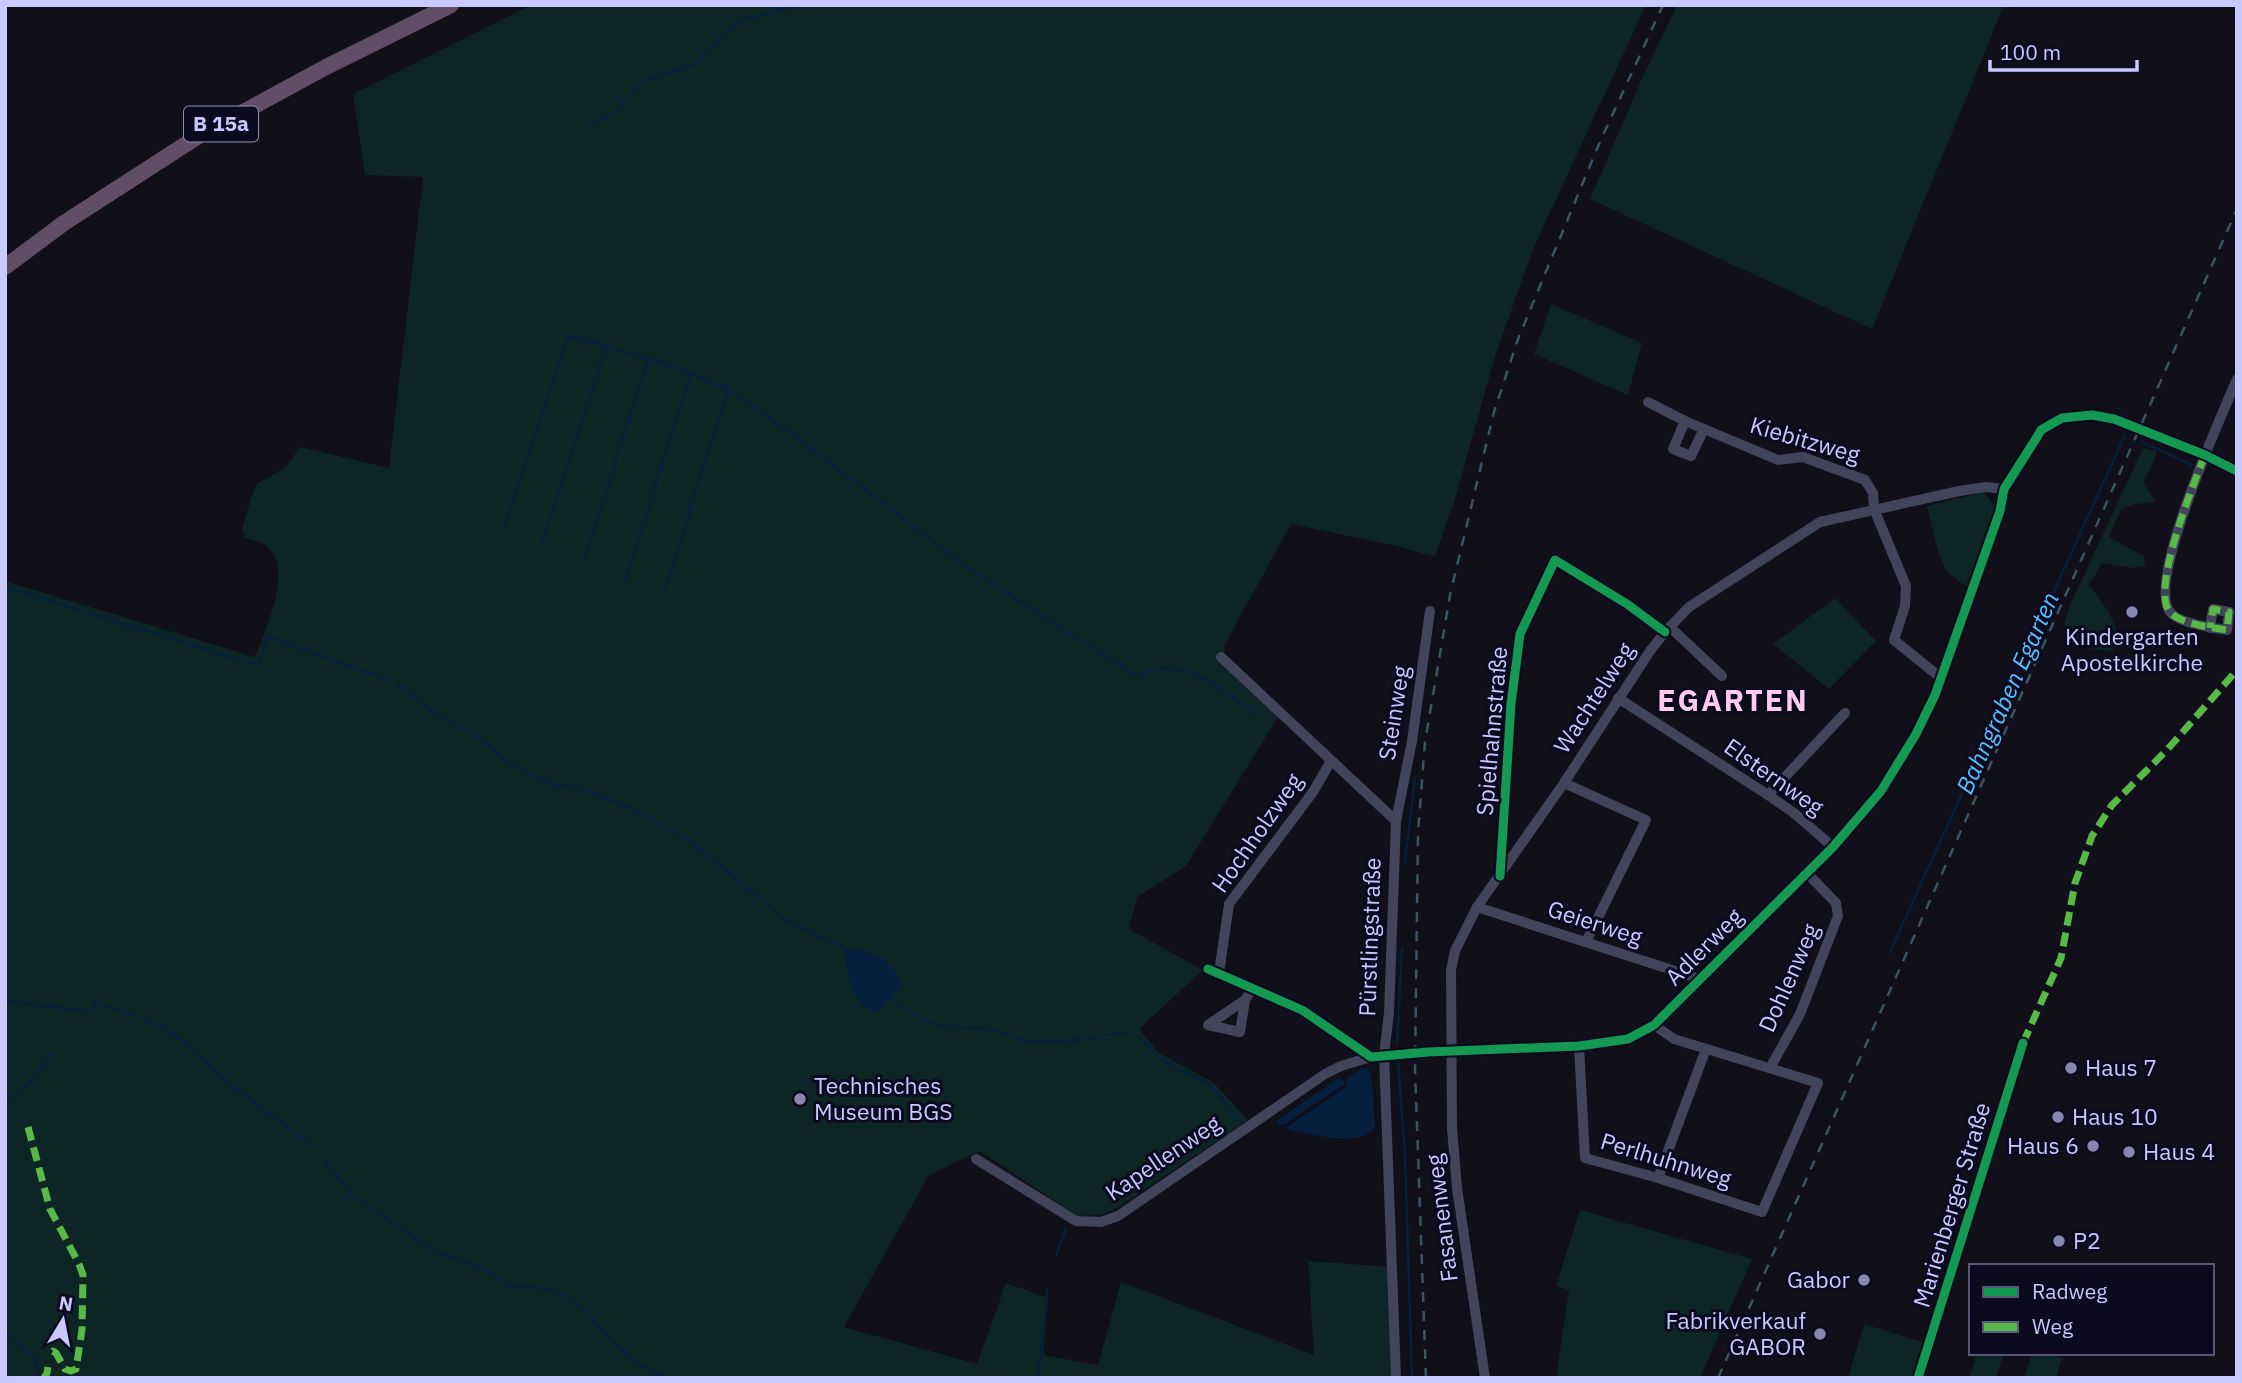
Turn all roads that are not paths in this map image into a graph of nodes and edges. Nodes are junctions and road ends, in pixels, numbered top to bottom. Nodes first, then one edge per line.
1 (451, 5) edge
2 (5, 267) edge
3 (2237, 379) edge
4 (1648, 402) dead end
5 (1685, 421) junction
6 (1704, 429) junction
7 (2205, 456) junction
8 (2237, 471) edge
9 (2004, 489) junction
10 (1874, 509) junction
11 (1430, 611) dead end
12 (2210, 628) dead end
13 (1667, 629) junction
14 (1221, 657) dead end
15 (1942, 676) junction
16 (1722, 677) dead end
17 (1618, 698) junction
18 (1844, 713) dead end
19 (1331, 761) junction
20 (1564, 783) junction
21 (1768, 795) junction
22 (1396, 821) junction
23 (1833, 847) junction
24 (1806, 872) junction
25 (1500, 876) junction
26 (1477, 907) junction
27 (1586, 942) junction
28 (1208, 969) dead end
29 (1219, 974) junction
30 (1700, 979) junction
31 (1253, 988) junction
32 (1245, 1000) dead end
33 (1654, 1025) junction
34 (2023, 1043) dead end
35 (1579, 1046) junction
36 (1706, 1049) junction
37 (1450, 1052) junction
38 (1384, 1055) junction
39 (1371, 1057) junction
40 (1770, 1068) junction
41 (976, 1159) dead end
42 (1658, 1178) junction
43 (1396, 1378) edge
44 (1485, 1378) edge
45 (1918, 1378) edge

1 - 2 highway, B 15a
3 - 7 street
4 - 5 street, Kiebitzweg
5 - 6 street, Kiebitzweg
5 - 6 street
6 - 10 street, Kiebitzweg
7 - 8 street, Adlerweg
7 - 9 street, Adlerweg
7 - 12 street
9 - 10 street, Wachtelweg
9 - 15 street, Adlerweg
10 - 13 street, Wachtelweg
10 - 15 street
11 - 22 street, Steinweg
13 - 16 street
13 - 17 street, Wachtelweg
13 - 25 street, Spielhahnstraße
14 - 19 street
15 - 23 street, Adlerweg
17 - 20 street, Wachtelweg
17 - 21 street, Elsternweg
18 - 21 street
19 - 22 street
19 - 29 street, Hochholzweg
20 - 25 street, Wachtelweg
20 - 27 street
21 - 23 street, Elsternweg
22 - 38 street, Pürstlingstraße
23 - 24 street, Adlerweg
24 - 30 street, Adlerweg
24 - 40 street, Dohlenweg
25 - 26 street, Wachtelweg
26 - 27 street, Geierweg
26 - 37 street, Wachtelweg
27 - 30 street, Geierweg
28 - 29 street
29 - 31 street
30 - 33 street, Adlerweg
31 - 32 street
31 - 39 street
33 - 35 street, Adlerweg
33 - 36 street
34 - 45 street, Marienberger Straße
35 - 37 street, Adlerweg
35 - 42 street, Perlhuhnweg
36 - 40 street
36 - 42 street
37 - 38 street, Adlerweg
37 - 44 street, Fasanenweg
38 - 39 street, Adlerweg
38 - 43 street, Pürstlingstraße
39 - 41 street, Kapellenweg
40 - 42 street, Perlhuhnweg

